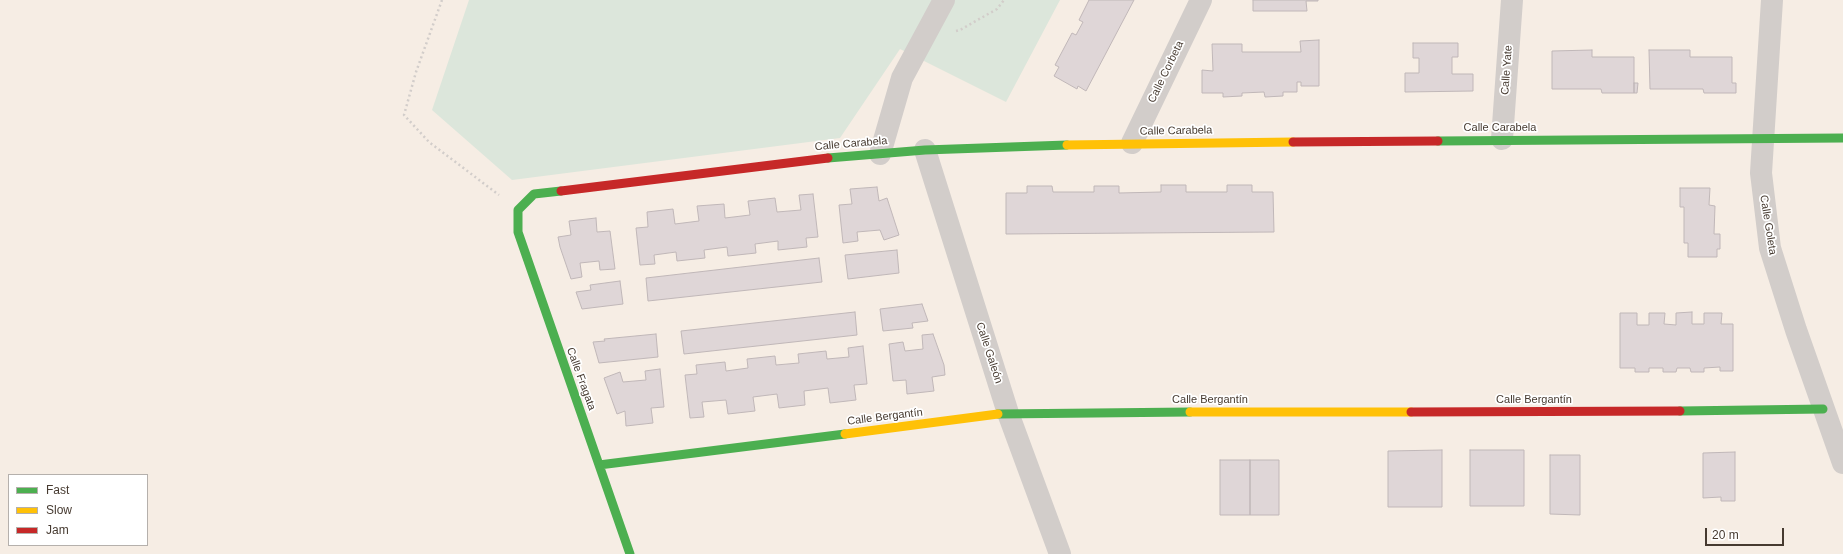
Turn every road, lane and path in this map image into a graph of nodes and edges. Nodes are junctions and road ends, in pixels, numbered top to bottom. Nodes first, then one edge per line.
1 (442, 0) edge
2 (944, 0) edge
3 (1004, 0) edge
4 (1201, 0) edge
5 (1512, 0) edge
6 (1772, 0) edge
7 (926, 34) junction
8 (1843, 138) edge
9 (1764, 139) junction
10 (1502, 140) junction
11 (1132, 143) junction
12 (925, 150) junction
13 (880, 154) junction
14 (518, 210) junction
15 (1823, 409) junction
16 (1008, 413) junction
17 (1843, 463) edge
18 (599, 465) junction
19 (630, 554) edge
20 (1060, 554) edge

1 - 14 path
2 - 7 street
3 - 7 path
4 - 11 street, Calle Corbeta
5 - 10 street, Calle Yate
6 - 9 street, Calle Goleta
7 - 13 street
8 - 9 street, Calle Carabela
9 - 10 street, Calle Carabela
9 - 15 street, Calle Goleta
10 - 11 street, Calle Carabela
11 - 12 street, Calle Carabela
12 - 13 street, Calle Carabela
12 - 16 street, Calle Galeón
13 - 14 street, Calle Carabela
14 - 18 street, Calle Fragata
15 - 16 street, Calle Bergantín
15 - 17 street, Calle Goleta
16 - 18 street, Calle Bergantín
16 - 20 street, Calle Galeón
18 - 19 street, Calle Fragata

